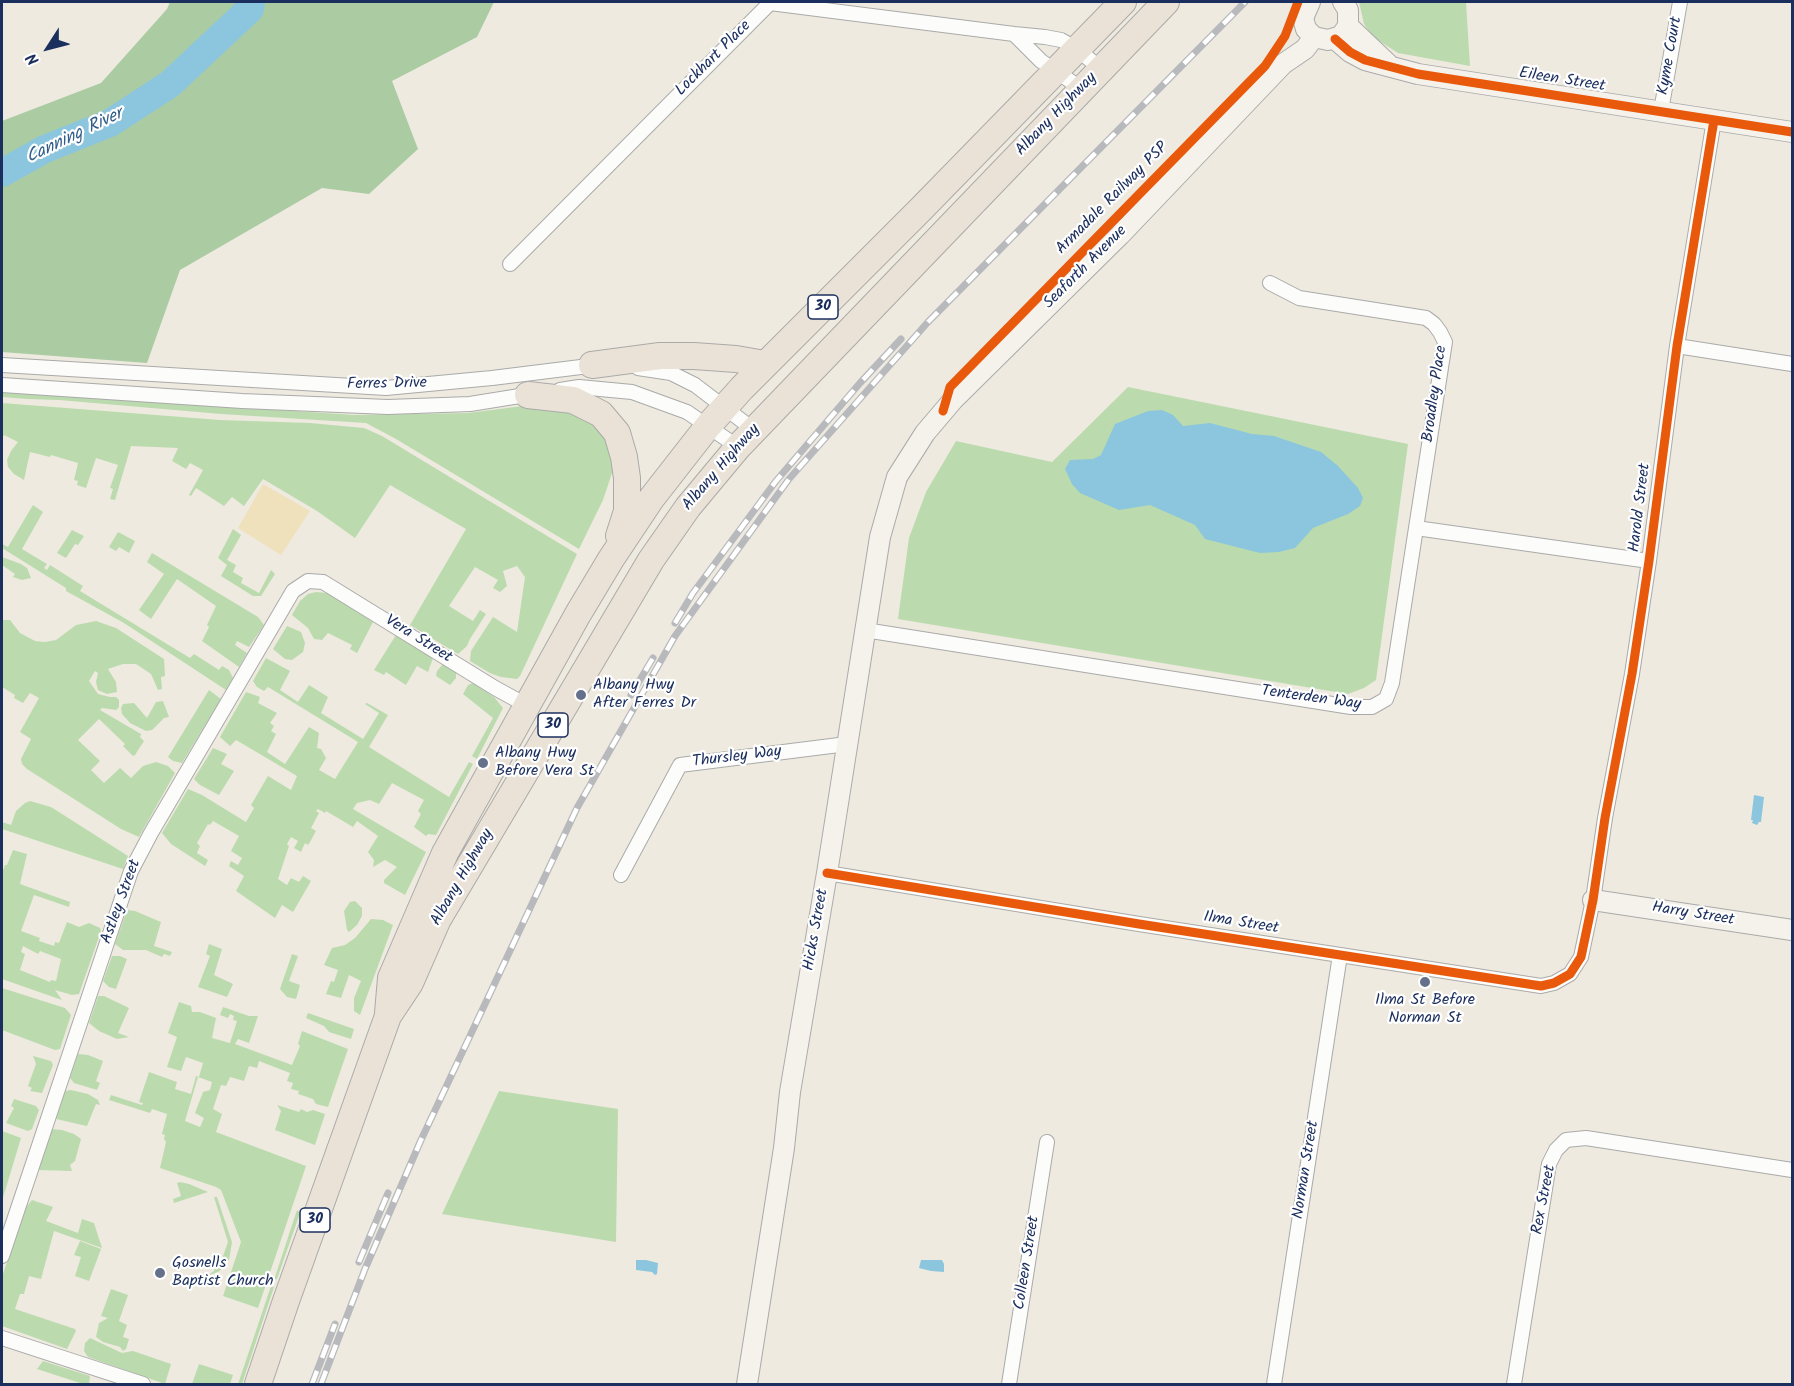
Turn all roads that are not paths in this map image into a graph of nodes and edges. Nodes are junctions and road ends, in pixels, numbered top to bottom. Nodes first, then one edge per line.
1 (1123, 2) edge
2 (1166, 2) edge
3 (1680, 2) edge
4 (1306, 10) edge
5 (1346, 15) edge
6 (1014, 34) junction
7 (1314, 37) junction
8 (1077, 49) junction
9 (1282, 64) junction
10 (1101, 69) junction
11 (1055, 70) junction
12 (1082, 89) junction
13 (1662, 111) junction
14 (1714, 120) junction
15 (1792, 132) edge
16 (510, 264) dead end
17 (1270, 283) dead end
18 (1677, 346) junction
19 (765, 364) junction
20 (1792, 364) edge
21 (2, 365) edge
22 (592, 365) junction
23 (2, 385) edge
24 (528, 395) junction
25 (725, 406) junction
26 (708, 426) junction
27 (746, 438) junction
28 (897, 477) joint
29 (1416, 528) junction
30 (611, 559) junction
31 (1649, 561) junction
32 (308, 581) joint
33 (865, 630) junction
34 (526, 705) junction
35 (847, 744) junction
36 (827, 873) junction
37 (621, 874) dead end
38 (1593, 900) junction
39 (1792, 930) edge
40 (1340, 955) junction
41 (388, 1016) junction
42 (1047, 1142) dead end
43 (1792, 1170) edge
44 (2, 1256) edge
45 (2, 1338) edge
46 (143, 1384) edge
47 (258, 1384) edge
48 (747, 1384) edge
49 (1009, 1384) edge
50 (1274, 1384) edge
51 (1514, 1384) edge

1 - 8 highway, Albany Highway / 30
2 - 10 highway, Albany Highway / 30
3 - 13 street, Kyme Court
4 - 7 street
4 - 9 street, Seaforth Avenue
5 - 7 street
5 - 13 street, Eileen Street
6 - 8 street, Lockhart Place
6 - 11 street
6 - 16 street, Lockhart Place
7 - 9 street, Seaforth Avenue
8 - 10 street, Lockhart Place
8 - 11 highway, Albany Highway / 30
9 - 28 street, Seaforth Avenue
10 - 12 highway, Albany Highway / 30
11 - 12 street
11 - 19 highway, Albany Highway / 30
12 - 27 highway, Albany Highway / 30
13 - 14 street, Eileen Street
14 - 15 street, Eileen Street
14 - 18 street, Harold Street
17 - 29 street, Broadley Place
18 - 20 street
18 - 31 street, Harold Street
19 - 22 highway
19 - 25 highway, Albany Highway / 30
21 - 22 street, Ferres Drive
22 - 25 street, Ferres Drive
23 - 24 street, Ferres Drive
24 - 26 street, Ferres Drive
24 - 30 highway
25 - 26 highway, Albany Highway / 30
25 - 27 street, Ferres Drive
26 - 27 street, Ferres Drive
26 - 30 highway, Albany Highway / 30
27 - 41 highway, Albany Highway / 30
28 - 33 street, Hicks Street
29 - 31 street
29 - 33 street, Tenterden Way
30 - 34 highway, Albany Highway / 30
31 - 38 street, Harold Street
32 - 34 street, Vera Street
32 - 44 street, Astley Street
33 - 35 street, Hicks Street
34 - 41 highway, Albany Highway / 30
35 - 36 street, Hicks Street
35 - 37 street, Thursley Way
36 - 40 street, Ilma Street
36 - 48 street, Hicks Street
38 - 39 street, Harry Street
38 - 40 street, Ilma Street
40 - 50 street, Norman Street
41 - 47 highway, Albany Highway / 30
42 - 49 street, Colleen Street
43 - 51 street, Rex Street
45 - 46 street

